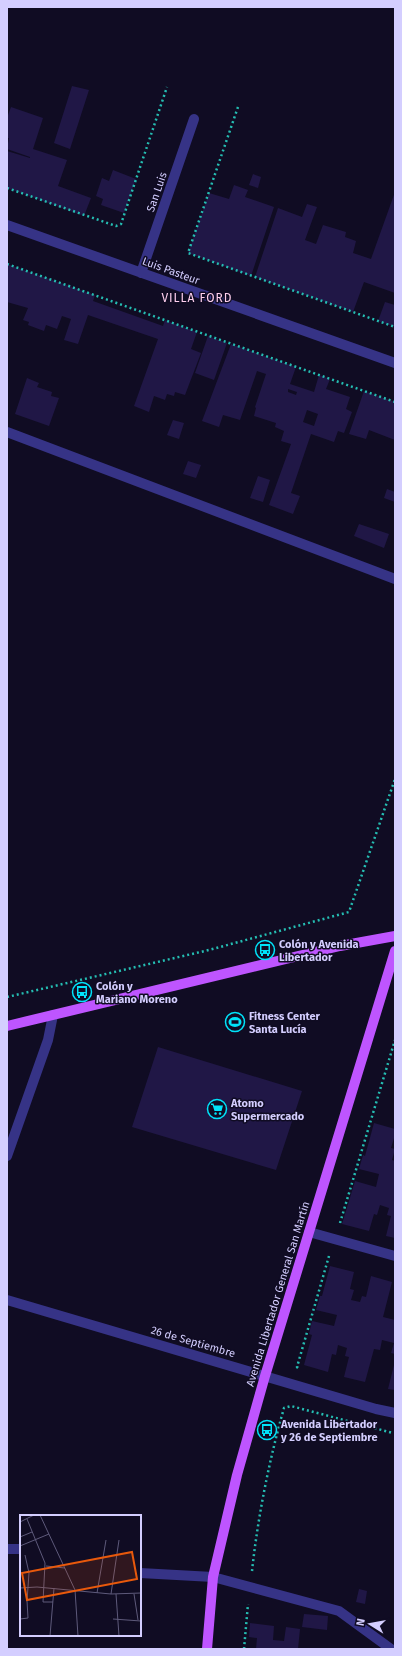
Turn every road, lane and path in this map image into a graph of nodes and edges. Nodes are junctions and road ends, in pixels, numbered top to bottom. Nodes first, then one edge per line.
1 (167, 87) dead end
2 (238, 107) dead end
3 (194, 119) dead end
4 (7, 188) edge
5 (7, 225) edge
6 (7, 264) edge
7 (142, 273) junction
8 (395, 327) edge
9 (395, 363) edge
10 (395, 402) edge
11 (7, 432) edge
12 (395, 579) edge
13 (395, 779) edge
14 (395, 936) edge
15 (395, 951) edge
16 (7, 997) edge
17 (53, 1015) junction
18 (7, 1026) edge
19 (395, 1040) edge
20 (7, 1156) edge
21 (340, 1224) dead end
22 (309, 1232) junction
23 (330, 1255) dead end
24 (395, 1256) edge
25 (7, 1300) edge
26 (297, 1366) dead end
27 (265, 1376) junction
28 (395, 1413) edge
29 (394, 1433) dead end
30 (7, 1549) edge
31 (20, 1549) edge
32 (141, 1573) edge
33 (213, 1577) junction
34 (250, 1587) junction
35 (207, 1649) edge
36 (244, 1649) edge
37 (391, 1649) edge

1 - 4 path
2 - 8 path
3 - 7 street, San Luis
5 - 7 street, Luis Pasteur
6 - 10 path
7 - 9 street, Luis Pasteur
11 - 12 street
13 - 16 path
14 - 17 main road
15 - 22 main road, Avenida Libertador General San Martín
17 - 18 main road
17 - 20 street
19 - 21 path
22 - 24 street
22 - 27 main road, Avenida Libertador General San Martín
23 - 26 path
25 - 27 street, 26 de Septiembre
27 - 28 street, 26 de Septiembre
27 - 33 main road, Avenida Libertador General San Martín
29 - 34 path
30 - 31 street
32 - 33 street
33 - 34 street
33 - 35 main road, Avenida Libertador General San Martín
34 - 36 path
34 - 37 street

